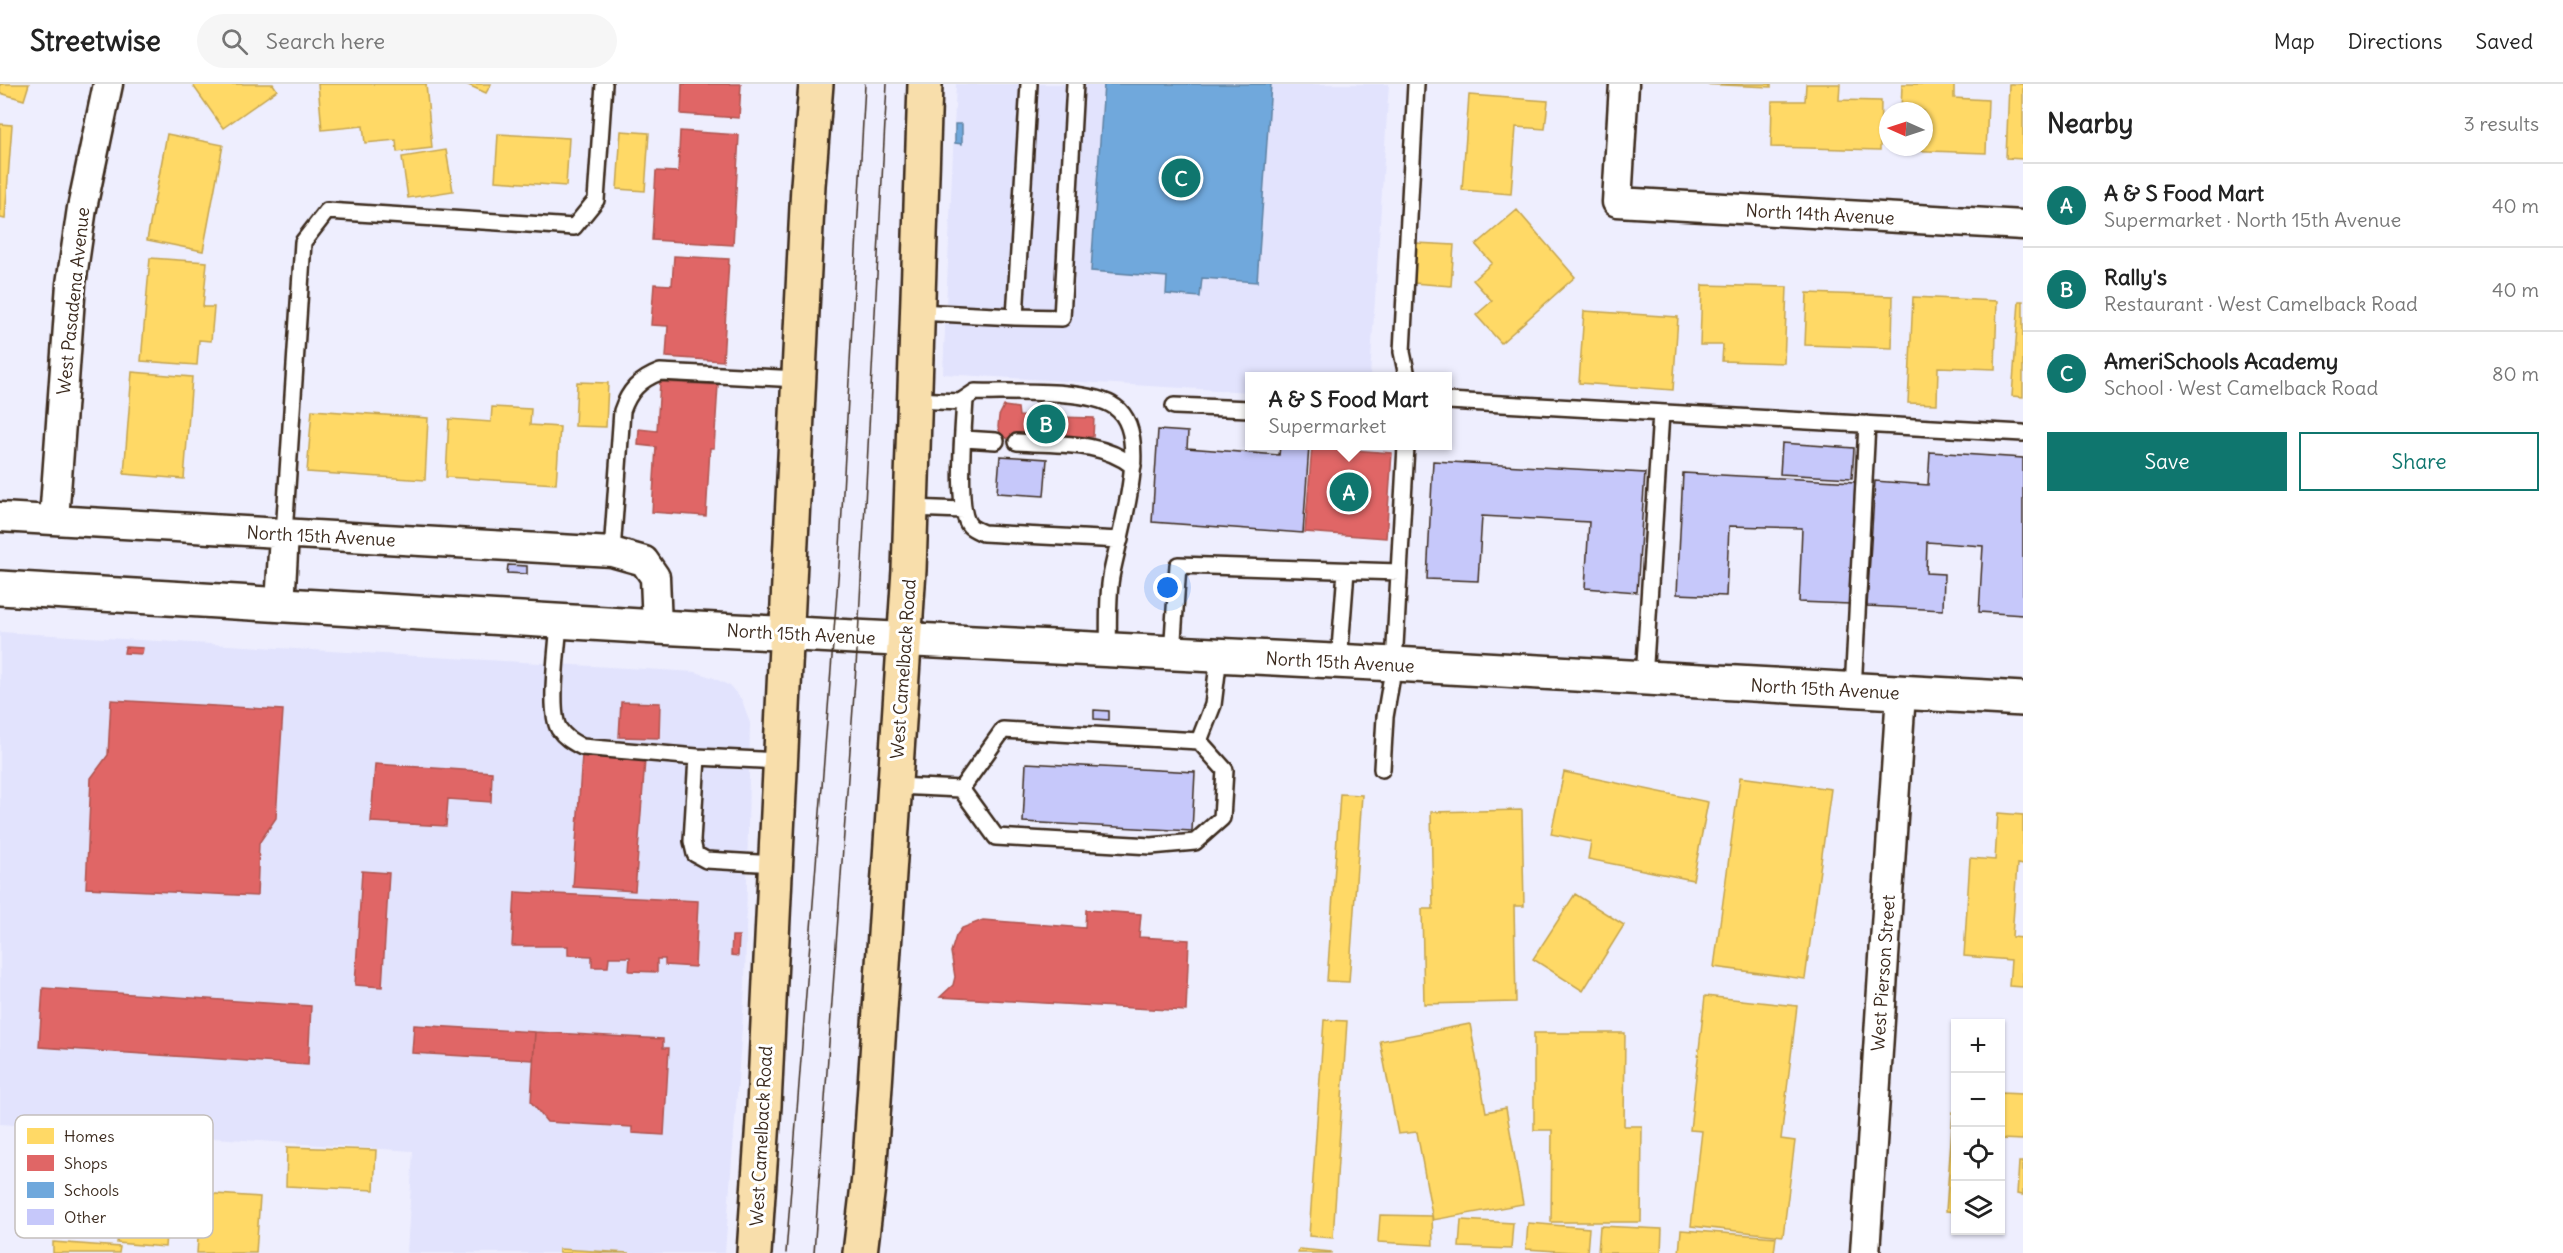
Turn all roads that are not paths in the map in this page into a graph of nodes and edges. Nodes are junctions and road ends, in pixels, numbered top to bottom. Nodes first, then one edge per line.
1 (108, 84) edge
2 (604, 84) edge
3 (816, 84) edge
4 (925, 84) edge
5 (1029, 84) edge
6 (1075, 84) edge
7 (1416, 84) edge
8 (1624, 84) edge
9 (2023, 225) edge
10 (918, 312) junction
11 (1015, 317) junction
12 (1406, 372) edge
13 (798, 379) junction
14 (965, 399) junction
15 (915, 400) junction
16 (1452, 401) edge
17 (1174, 406) dead end
18 (1245, 409) edge
19 (1660, 413) junction
20 (1867, 424) junction
21 (2023, 433) edge
22 (964, 439) junction
23 (996, 441) dead end
24 (1017, 442) dead end
25 (1406, 450) edge
26 (1133, 466) junction
27 (911, 508) junction
28 (963, 510) junction
29 (0, 517) edge
30 (54, 520) junction
31 (284, 534) junction
32 (1120, 540) junction
33 (612, 552) junction
34 (1346, 571) junction
35 (1399, 572) junction
36 (0, 588) edge
37 (280, 606) junction
38 (559, 621) junction
39 (657, 627) junction
40 (785, 633) junction
41 (905, 640) junction
42 (1108, 651) junction
43 (1172, 654) junction
44 (1219, 656) junction
45 (1339, 662) junction
46 (1394, 664) junction
47 (1644, 679) junction
48 (1853, 690) junction
49 (1901, 693) junction
50 (2023, 699) edge
51 (1199, 741) junction
52 (697, 757) junction
53 (779, 761) junction
54 (1382, 769) dead end
55 (896, 786) junction
56 (961, 789) junction
57 (774, 864) junction
58 (754, 1253) edge
59 (860, 1253) edge
60 (1865, 1253) edge

1 - 30 street, West Pasadena Avenue
2 - 31 lane
3 - 13 main road, West Camelback Road
4 - 10 main road, West Camelback Road
5 - 11 lane
6 - 11 lane
7 - 12 lane
8 - 9 street, North 14th Avenue
10 - 11 lane
10 - 15 main road, West Camelback Road
13 - 33 lane
13 - 40 main road, West Camelback Road
14 - 15 lane
14 - 22 lane
14 - 26 lane
15 - 27 main road, West Camelback Road
16 - 19 lane
17 - 18 lane
19 - 20 lane
19 - 47 lane
20 - 21 lane
20 - 48 lane
22 - 23 lane
22 - 28 lane
24 - 26 lane
25 - 35 lane
26 - 32 lane
27 - 28 lane
27 - 41 main road, West Camelback Road
28 - 32 lane
29 - 30 street, North 15th Avenue
30 - 31 street, North 15th Avenue
31 - 33 street, North 15th Avenue
31 - 37 street
32 - 42 lane
33 - 39 street, North 15th Avenue
34 - 35 lane
34 - 43 lane
34 - 45 lane
35 - 46 lane
36 - 37 street, North 15th Avenue
37 - 38 street, North 15th Avenue
38 - 39 street, North 15th Avenue
38 - 52 lane
39 - 40 street, North 15th Avenue
40 - 41 street, North 15th Avenue
40 - 53 main road, West Camelback Road
41 - 42 street, North 15th Avenue
41 - 55 main road, West Camelback Road
42 - 43 street, North 15th Avenue
43 - 44 street, North 15th Avenue
44 - 45 street, North 15th Avenue
44 - 51 lane
45 - 46 street, North 15th Avenue
46 - 47 street, North 15th Avenue
46 - 54 lane
47 - 48 street, North 15th Avenue
48 - 49 street, North 15th Avenue
49 - 50 street, North 15th Avenue
49 - 60 street, West Pierson Street
51 - 56 lane
51 - 56 lane
52 - 53 lane
52 - 57 lane
53 - 57 main road, West Camelback Road
55 - 56 lane
55 - 59 main road, West Camelback Road
57 - 58 main road, West Camelback Road

